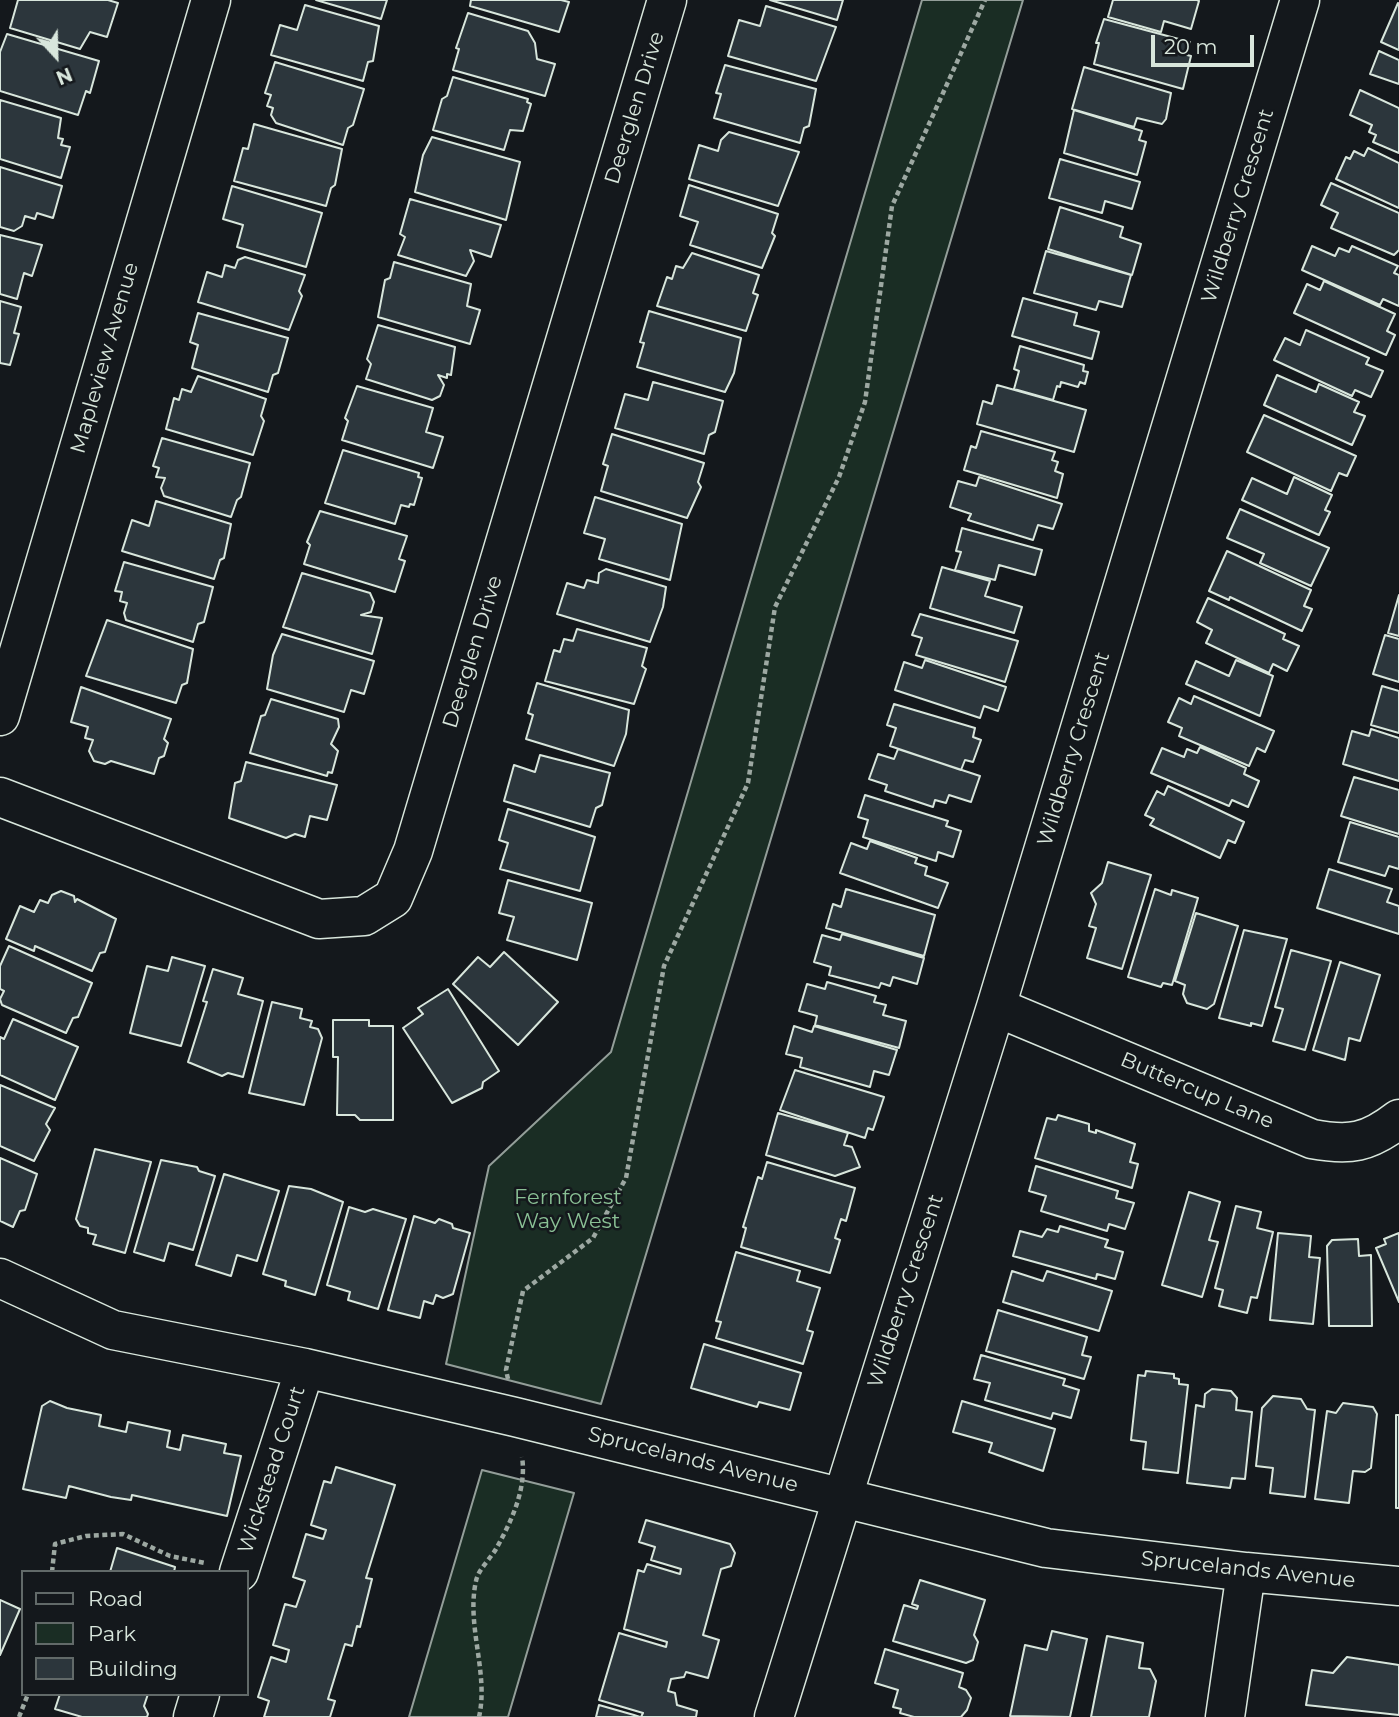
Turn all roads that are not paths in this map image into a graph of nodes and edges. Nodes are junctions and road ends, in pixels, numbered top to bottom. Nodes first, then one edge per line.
1 (211, 0) edge
2 (667, 0) edge
3 (1300, 0) edge
4 (0, 716) edge
5 (0, 797) edge
6 (996, 1007) junction
7 (1399, 1119) edge
8 (0, 1278) edge
9 (305, 1368) junction
10 (841, 1496) junction
11 (239, 1570) edge
12 (1246, 1572) junction
13 (1399, 1586) edge
14 (199, 1696) edge
15 (192, 1717) edge
16 (774, 1717) edge
17 (1225, 1717) edge

1 - 4 street, Mapleview Avenue
2 - 5 street, Deerglen Drive
3 - 6 street, Wildberry Crescent
6 - 7 street, Buttercup Lane
6 - 10 street, Wildberry Crescent
8 - 9 street, Sprucelands Avenue
9 - 10 street, Sprucelands Avenue
9 - 11 street, Wickstead Court
10 - 12 street, Sprucelands Avenue
10 - 16 street, Wildberry Crescent
12 - 13 street, Sprucelands Avenue
12 - 17 street
14 - 15 street

